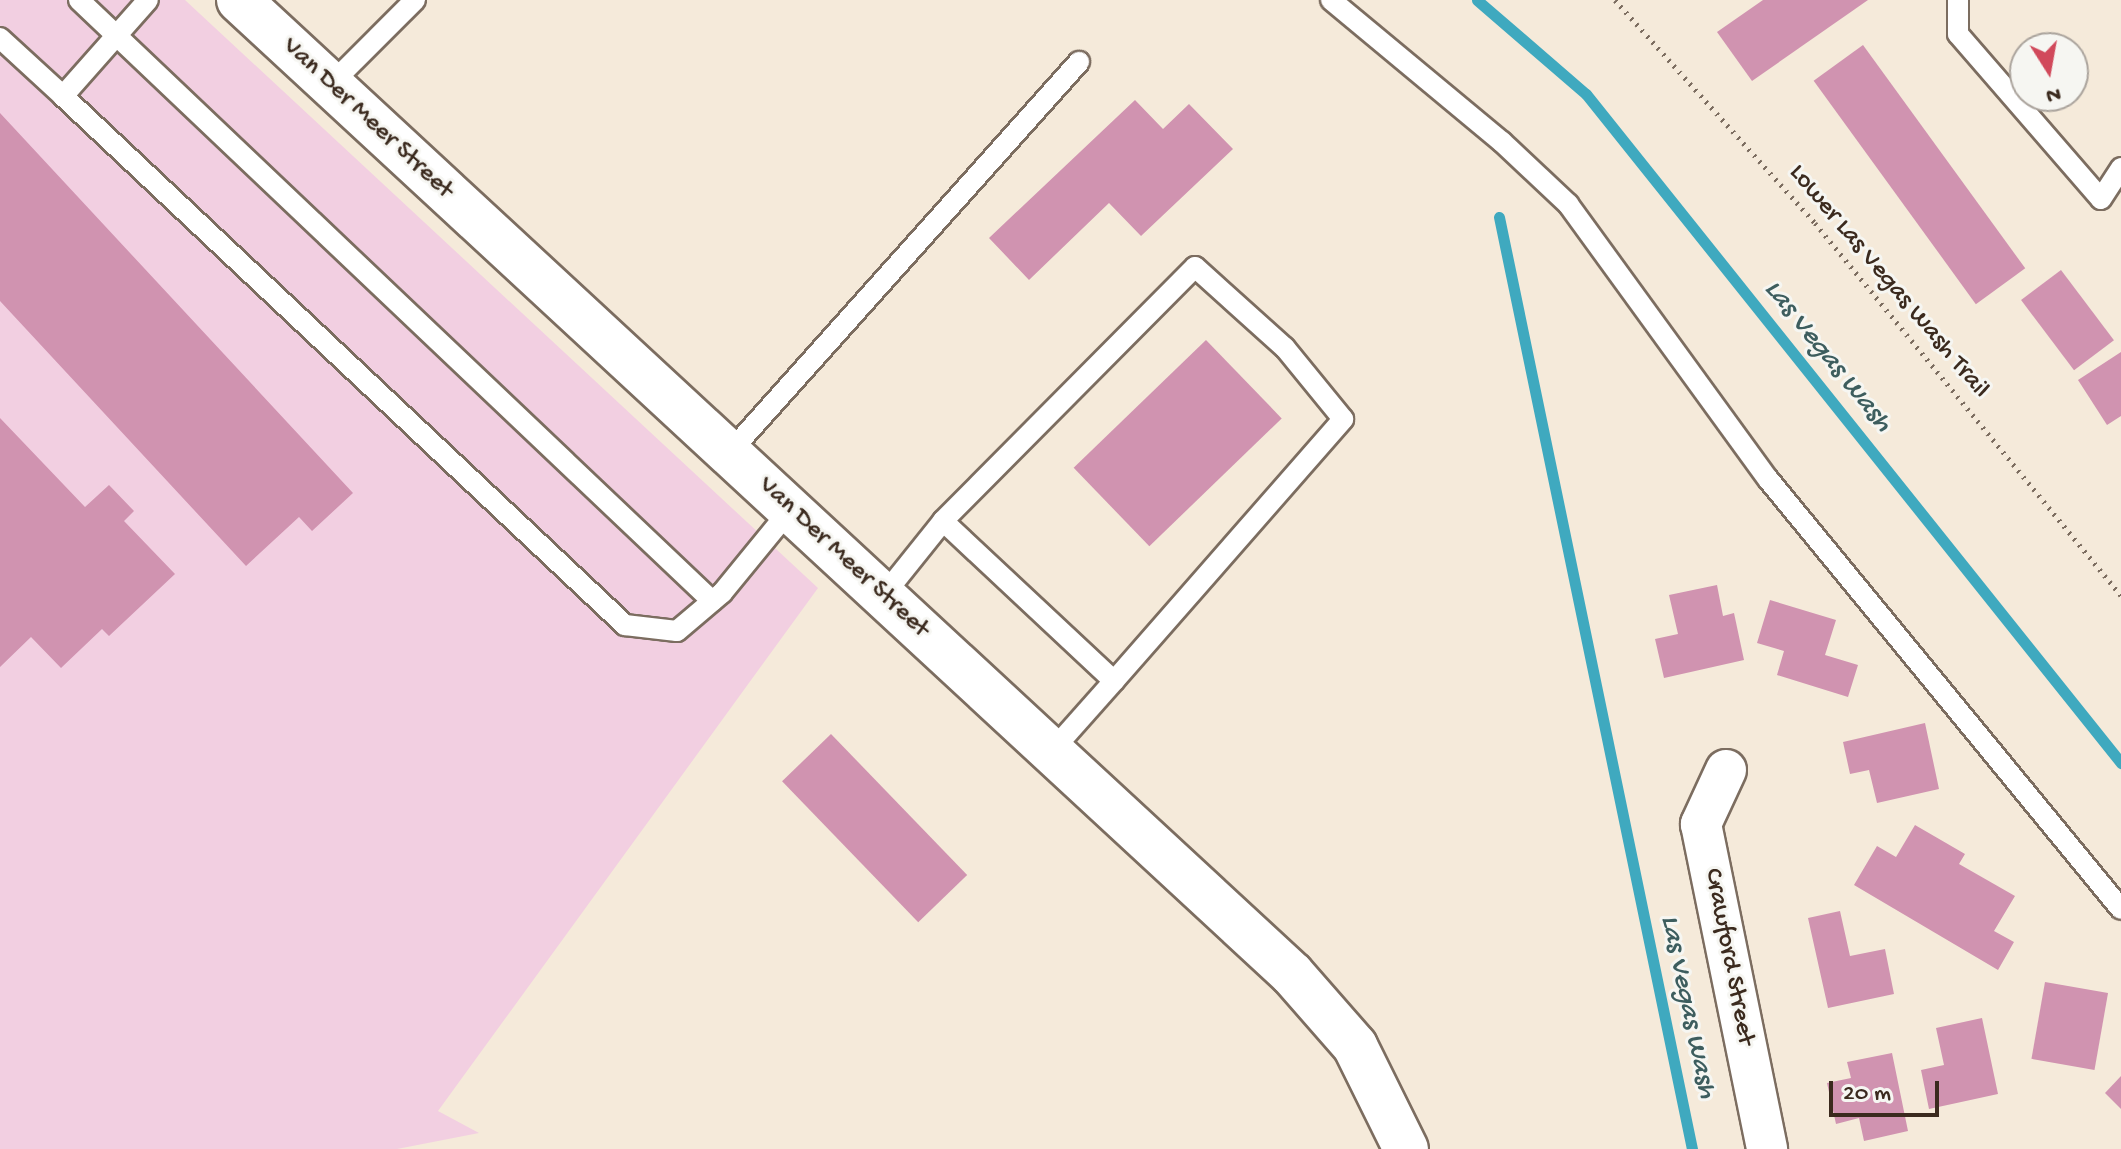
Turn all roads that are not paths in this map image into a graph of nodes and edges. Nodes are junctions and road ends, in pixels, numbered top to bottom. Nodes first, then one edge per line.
1 (79, 0) edge
2 (148, 0) edge
3 (239, 0) edge
4 (415, 0) edge
5 (1331, 0) edge
6 (1958, 0) edge
7 (116, 36) junction
8 (0, 38) edge
9 (1079, 62) dead end
10 (330, 85) junction
11 (63, 96) junction
12 (2121, 168) edge
13 (729, 453) junction
14 (790, 510) junction
15 (943, 521) junction
16 (883, 596) junction
17 (712, 601) junction
18 (1114, 681) junction
19 (1051, 752) junction
20 (1726, 770) dead end
21 (2121, 909) edge
22 (1406, 1149) edge
23 (1767, 1149) edge

1 - 7 lane
2 - 7 lane
3 - 10 street, Van Der Meer Street
4 - 10 lane
5 - 21 lane
6 - 12 lane
7 - 11 lane
7 - 17 lane
8 - 11 lane
9 - 13 lane
10 - 13 street, Van Der Meer Street
11 - 17 lane
13 - 14 street, Van Der Meer Street
14 - 16 street, Van Der Meer Street
14 - 17 lane
15 - 16 lane
15 - 18 lane
15 - 18 lane
16 - 19 street, Van Der Meer Street
18 - 19 lane
19 - 22 street, Van Der Meer Street
20 - 23 street, Crawford Street

